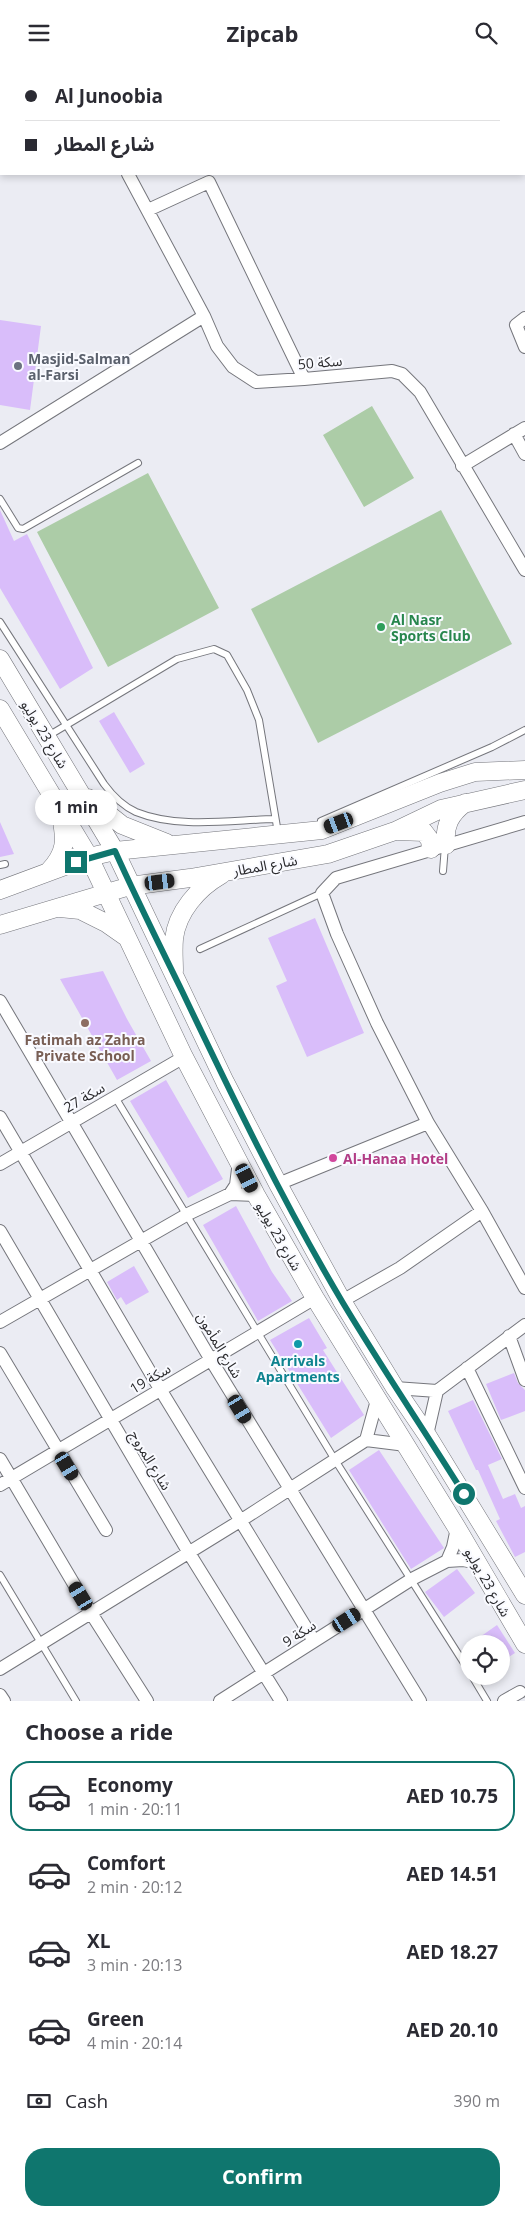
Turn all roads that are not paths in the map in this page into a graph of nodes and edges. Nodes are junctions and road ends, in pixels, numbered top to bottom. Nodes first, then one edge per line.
1 (129, 175) edge
2 (148, 210) junction
3 (204, 316) junction
4 (525, 318) edge
5 (525, 347) edge
6 (304, 379) junction
7 (520, 431) edge
8 (0, 443) edge
9 (525, 454) edge
10 (138, 463) dead end
11 (462, 466) junction
12 (0, 499) edge
13 (525, 570) edge
14 (0, 622) edge
15 (0, 659) edge
16 (0, 710) edge
17 (66, 725) junction
18 (525, 730) edge
19 (46, 737) junction
20 (525, 770) edge
21 (525, 790) edge
22 (80, 792) junction
23 (465, 803) junction
24 (58, 804) junction
25 (525, 822) edge
26 (277, 826) junction
27 (395, 831) junction
28 (299, 832) junction
29 (170, 844) junction
30 (438, 847) junction
31 (115, 851) junction
32 (89, 857) junction
33 (49, 871) junction
34 (443, 871) dead end
35 (226, 872) junction
36 (130, 886) junction
37 (0, 890) edge
38 (105, 891) junction
39 (322, 893) junction
40 (54, 908) junction
41 (0, 925) edge
42 (127, 937) junction
43 (200, 949) dead end
44 (174, 974) junction
45 (0, 1001) edge
46 (184, 1057) junction
47 (115, 1097) junction
48 (0, 1117) edge
49 (72, 1121) junction
50 (428, 1123) junction
51 (20, 1152) junction
52 (239, 1161) junction
53 (0, 1164) edge
54 (278, 1184) junction
55 (230, 1194) junction
56 (256, 1195) junction
57 (482, 1211) junction
58 (188, 1214) junction
59 (0, 1231) edge
60 (142, 1240) junction
61 (90, 1269) junction
62 (525, 1288) edge
63 (40, 1298) junction
64 (315, 1298) junction
65 (342, 1301) junction
66 (0, 1322) edge
67 (525, 1325) edge
68 (257, 1333) junction
69 (509, 1336) junction
70 (0, 1353) edge
71 (211, 1360) junction
72 (466, 1368) junction
73 (525, 1380) edge
74 (395, 1388) junction
75 (160, 1389) junction
76 (437, 1391) junction
77 (377, 1399) junction
78 (110, 1420) junction
79 (427, 1435) junction
80 (366, 1440) junction
81 (406, 1445) junction
82 (58, 1450) junction
83 (0, 1459) edge
84 (335, 1460) junction
85 (6, 1481) edge
86 (525, 1488) edge
87 (290, 1490) junction
88 (240, 1521) junction
89 (457, 1528) junction
90 (106, 1530) dead end
91 (188, 1553) junction
92 (447, 1561) junction
93 (478, 1563) junction
94 (0, 1575) edge
95 (412, 1579) junction
96 (525, 1595) edge
97 (364, 1609) junction
98 (91, 1613) junction
99 (314, 1641) junction
100 (40, 1644) junction
101 (525, 1644) edge
102 (460, 1656) edge
103 (0, 1669) edge
104 (264, 1673) junction
105 (477, 1685) edge
106 (520, 1692) dead end
107 (0, 1695) edge
108 (4, 1701) edge
109 (76, 1701) edge
110 (147, 1701) edge
111 (220, 1701) edge
112 (281, 1701) edge
113 (420, 1701) edge
114 (487, 1701) edge
115 (504, 1701) edge

1 - 2 street, سكة 50
2 - 3 street, سكة 50
2 - 6 street
3 - 6 street, سكة 50
3 - 8 street
4 - 5 street
6 - 11 street, سكة 50
7 - 9 street
7 - 11 street
10 - 12 lane
11 - 13 street, سكة 50
14 - 17 lane
15 - 19 main road, شارع 23 يوليو
16 - 24 main road, شارع 23 يوليو
17 - 19 lane
17 - 26 lane
17 - 26 lane
18 - 28 lane
19 - 22 main road, شارع 23 يوليو
20 - 28 main road, شارع المطار
21 - 23 main road, شارع المطار
22 - 29 main road
22 - 31 main road, شارع 23 يوليو
23 - 27 main road, شارع المطار
23 - 30 main road
24 - 32 main road, شارع 23 يوليو
24 - 33 main road
25 - 30 street
26 - 28 main road, شارع المطار
26 - 29 main road, شارع المطار
27 - 30 main road
27 - 35 main road, شارع المطار
29 - 31 main road, شارع المطار
30 - 34 lane
30 - 39 street
31 - 32 main road, شارع المطار
31 - 36 main road, شارع 23 يوليو
32 - 33 main road, شارع المطار
32 - 38 main road, شارع 23 يوليو
33 - 37 main road, شارع المطار
35 - 36 main road, شارع المطار
35 - 44 main road
36 - 38 main road, شارع المطار
36 - 44 main road, شارع 23 يوليو
38 - 40 main road, شارع المطار
38 - 42 main road, شارع 23 يوليو
39 - 43 lane
39 - 50 street
40 - 41 main road, شارع المطار
40 - 42 main road
42 - 46 main road, شارع 23 يوليو
44 - 54 main road, شارع 23 يوليو
45 - 49 street, شارع المأمون
46 - 47 street, سكة 27
46 - 52 main road, شارع 23 يوليو
47 - 49 street, سكة 27
47 - 58 lane
48 - 51 street
49 - 51 street, سكة 27
49 - 60 street, شارع المأمون
50 - 54 street
50 - 57 street
51 - 53 street, سكة 27
51 - 61 street
52 - 55 street
52 - 56 main road, شارع 23 يوليو
54 - 65 main road, شارع 23 يوليو
55 - 56 street
55 - 58 street
56 - 64 main road, شارع 23 يوليو
57 - 62 street
57 - 65 street
58 - 60 street
58 - 68 lane
59 - 63 street, شارع المروج
60 - 61 street
60 - 71 street, شارع المأمون
61 - 63 street
61 - 75 street
63 - 66 street
63 - 78 street, شارع المروج
64 - 68 street, سكة 19
64 - 77 main road, شارع 23 يوليو
65 - 74 main road, شارع 23 يوليو
67 - 69 street
68 - 71 street, سكة 19
68 - 84 lane
69 - 72 street
69 - 73 street
70 - 82 street
71 - 75 street, سكة 19
71 - 87 street, شارع المأمون
72 - 76 street
72 - 86 street
74 - 76 street
74 - 79 main road, شارع 23 يوليو
75 - 78 street, سكة 19
75 - 88 street
76 - 79 street
77 - 80 street
77 - 81 main road, شارع 23 يوليو
78 - 82 street, سكة 19
78 - 91 street, شارع المروج
79 - 96 main road, شارع 23 يوليو
80 - 81 street
80 - 84 street
81 - 89 main road, شارع 23 يوليو
82 - 85 street, سكة 19
82 - 90 street
83 - 85 street
84 - 87 street
84 - 95 lane
85 - 98 street
87 - 88 street
87 - 97 street, شارع المأمون
88 - 91 street
88 - 99 street
89 - 92 street
89 - 93 main road, شارع 23 يوليو
91 - 98 street
91 - 104 street, شارع المروج
92 - 93 street, سكة 9
92 - 95 street, سكة 9
93 - 101 main road, شارع 23 يوليو
94 - 100 lane
95 - 97 street, سكة 9
95 - 102 lane
97 - 99 street, سكة 9
97 - 113 street, شارع المأمون
98 - 100 street
98 - 110 street
99 - 104 street, سكة 9
100 - 103 street
100 - 109 lane
104 - 111 street, سكة 9
104 - 112 street, شارع المروج
105 - 114 lane
106 - 115 street
107 - 108 street

